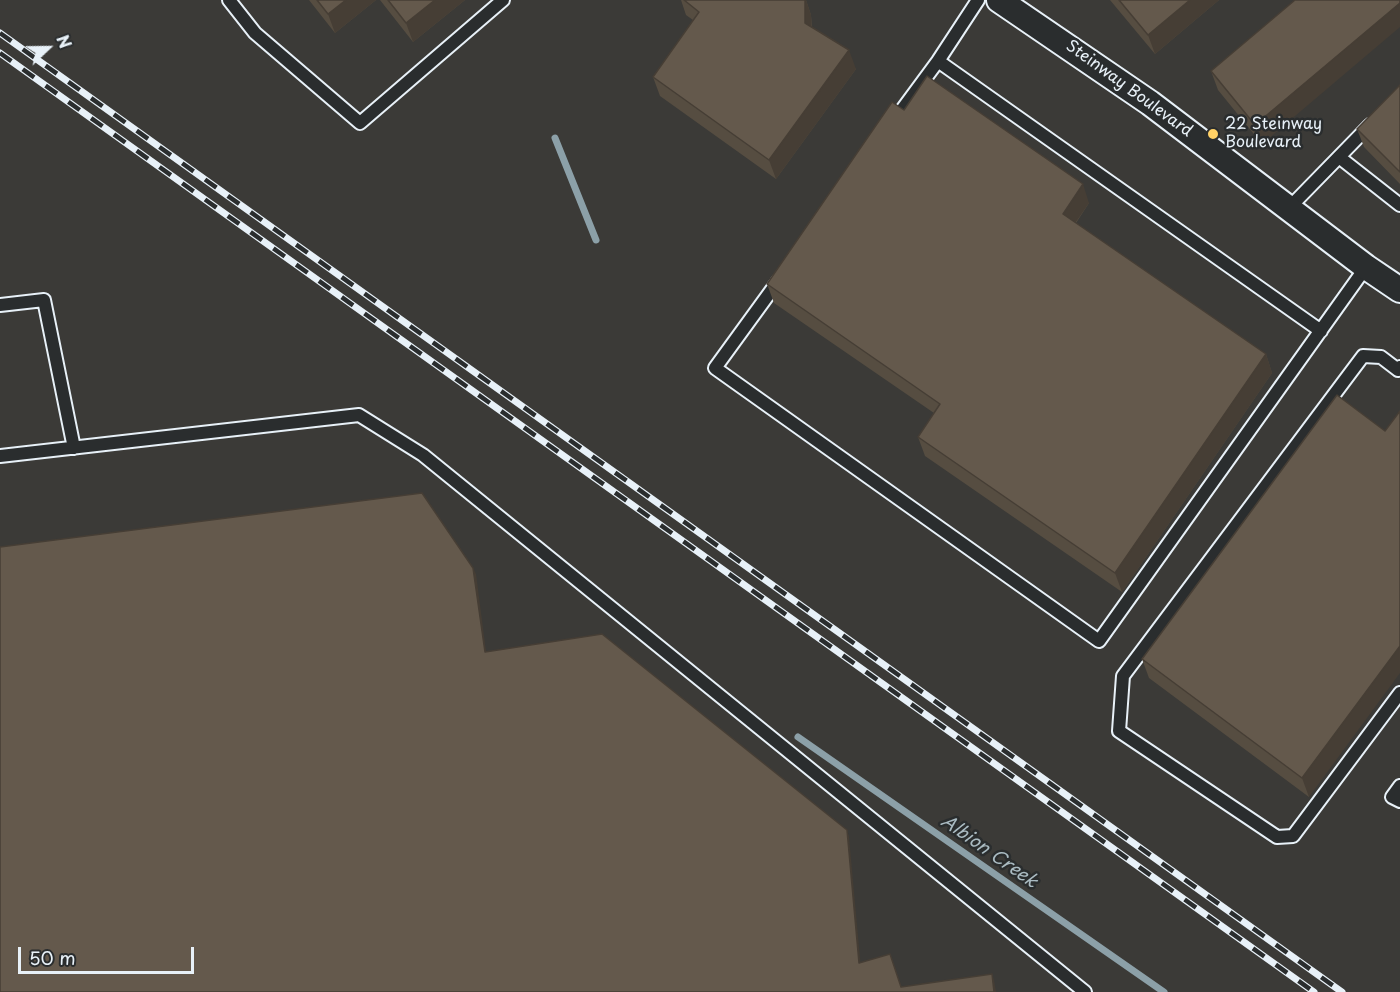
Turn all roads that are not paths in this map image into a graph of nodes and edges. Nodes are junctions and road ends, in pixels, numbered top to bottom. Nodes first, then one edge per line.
1 (229, 0) edge
2 (503, 0) edge
3 (978, 0) edge
4 (999, 0) edge
5 (938, 61) junction
6 (1377, 118) edge
7 (889, 128) edge
8 (1339, 157) junction
9 (1400, 205) edge
10 (1289, 208) junction
11 (1366, 267) junction
12 (784, 272) edge
13 (1400, 290) edge
14 (0, 305) edge
15 (1321, 331) junction
16 (1399, 369) edge
17 (74, 448) junction
18 (0, 456) edge
19 (1400, 693) edge
20 (1400, 786) edge
21 (1400, 801) edge
22 (1085, 992) edge

1 - 2 lane
3 - 5 lane
4 - 10 street, Steinway Boulevard
5 - 7 lane
5 - 15 lane
6 - 8 lane
8 - 9 lane
8 - 10 lane
10 - 11 street, Steinway Boulevard
11 - 13 street, Steinway Boulevard
11 - 15 lane
12 - 15 lane
14 - 17 lane
16 - 19 lane
17 - 18 lane
17 - 22 lane
20 - 21 lane

